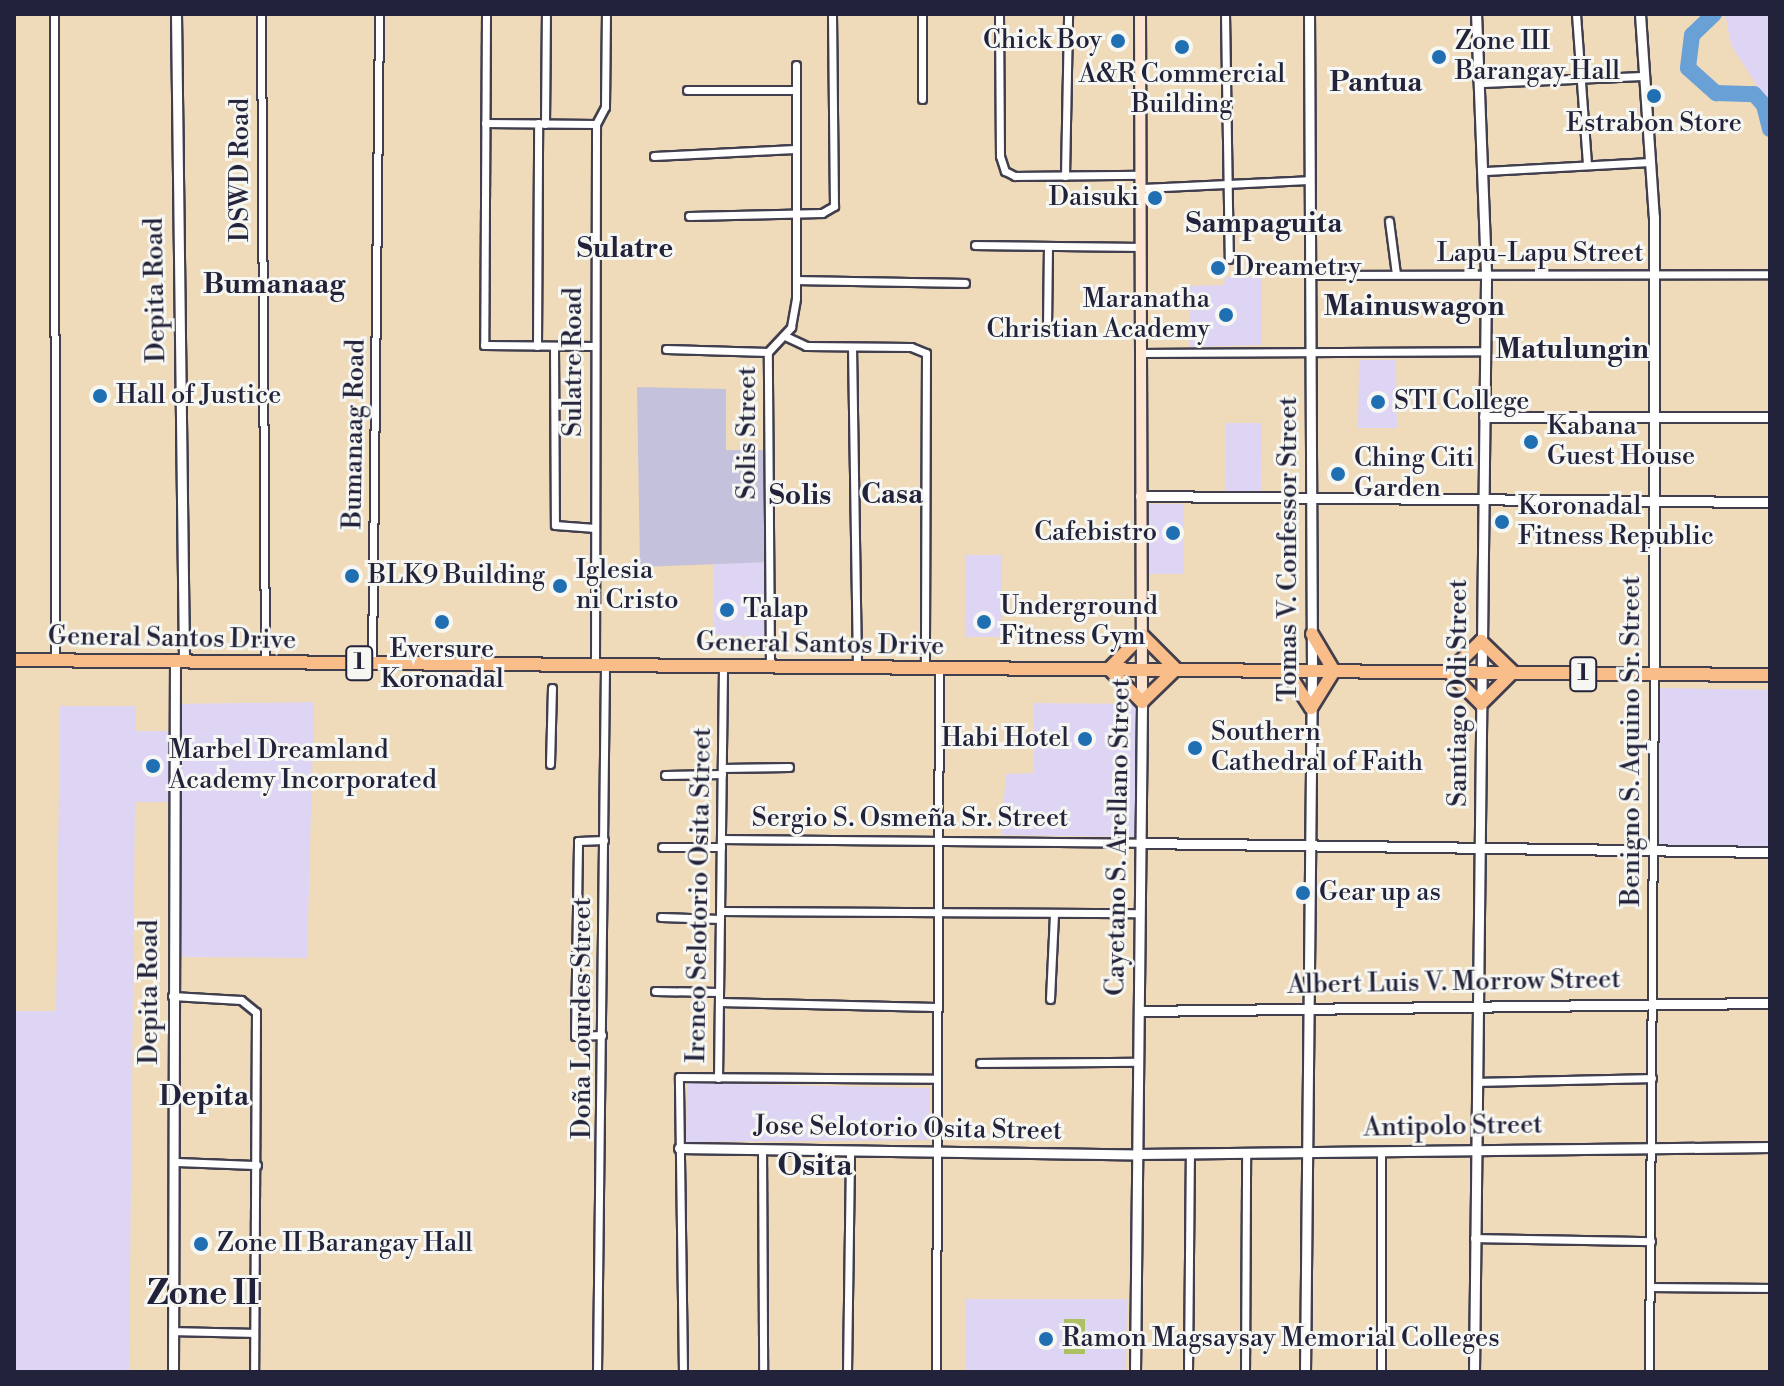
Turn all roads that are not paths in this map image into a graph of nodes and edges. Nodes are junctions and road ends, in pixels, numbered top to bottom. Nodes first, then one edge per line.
1 (54, 14) edge
2 (176, 14) edge
3 (261, 14) edge
4 (379, 14) edge
5 (486, 14) edge
6 (546, 14) edge
7 (606, 14) edge
8 (832, 14) edge
9 (922, 14) edge
10 (999, 14) edge
11 (1068, 14) edge
12 (1140, 14) edge
13 (1225, 14) edge
14 (1309, 14) edge
15 (1476, 14) edge
16 (1576, 14) edge
17 (1640, 14) edge
18 (796, 65) dead end
19 (1644, 76) junction
20 (1580, 79) junction
21 (1481, 83) junction
22 (687, 90) dead end
23 (796, 90) junction
24 (922, 99) dead end
25 (485, 123) junction
26 (542, 124) junction
27 (596, 124) junction
28 (795, 149) junction
29 (654, 156) dead end
30 (1651, 162) junction
31 (1587, 165) junction
32 (1485, 171) junction
33 (1141, 175) junction
34 (1065, 176) junction
35 (1310, 180) junction
36 (1229, 185) junction
37 (1141, 188) junction
38 (796, 213) junction
39 (689, 216) dead end
40 (1389, 221) dead end
41 (975, 245) dead end
42 (1048, 246) junction
43 (1140, 247) junction
44 (1229, 259) dead end
45 (1486, 273) junction
46 (1396, 274) junction
47 (1655, 274) junction
48 (1770, 274) edge
49 (1310, 275) junction
50 (797, 280) junction
51 (965, 283) dead end
52 (1060, 332) dead end
53 (785, 336) junction
54 (537, 346) junction
55 (554, 346) junction
56 (594, 346) junction
57 (852, 347) junction
58 (666, 349) dead end
59 (1311, 351) junction
60 (1485, 351) junction
61 (768, 352) junction
62 (1141, 353) junction
63 (1484, 417) junction
64 (1656, 417) junction
65 (1770, 417) edge
66 (1140, 496) junction
67 (1311, 497) junction
68 (1483, 498) junction
69 (1656, 499) junction
70 (1770, 502) edge
71 (595, 528) junction
72 (1312, 634) junction
73 (1142, 635) junction
74 (1481, 641) junction
75 (14, 660) edge
76 (55, 660) junction
77 (180, 661) junction
78 (265, 663) junction
79 (372, 663) junction
80 (600, 664) junction
81 (723, 667) junction
82 (770, 667) junction
83 (857, 668) junction
84 (925, 668) junction
85 (939, 668) junction
86 (1109, 669) junction
87 (1143, 669) junction
88 (1176, 669) junction
89 (1287, 671) junction
90 (1312, 671) junction
91 (1334, 671) junction
92 (1449, 672) junction
93 (1481, 672) junction
94 (1513, 672) junction
95 (1654, 674) junction
96 (1770, 675) edge
97 (552, 688) dead end
98 (1142, 702) junction
99 (1481, 704) junction
100 (1311, 708) junction
101 (550, 764) dead end
102 (789, 767) dead end
103 (722, 771) junction
104 (665, 775) dead end
105 (604, 840) junction
106 (937, 841) junction
107 (721, 843) junction
108 (1141, 843) junction
109 (1309, 846) junction
110 (662, 847) dead end
111 (1480, 848) junction
112 (1653, 850) junction
113 (1770, 852) edge
114 (937, 912) junction
115 (1054, 913) junction
116 (1140, 913) junction
117 (720, 915) junction
118 (661, 917) dead end
119 (655, 991) dead end
120 (719, 992) junction
121 (172, 996) junction
122 (1050, 999) dead end
123 (719, 1002) junction
124 (1653, 1003) junction
125 (1770, 1003) edge
126 (1479, 1005) junction
127 (936, 1007) junction
128 (1307, 1007) junction
129 (1139, 1011) junction
130 (602, 1035) junction
131 (1138, 1062) junction
132 (980, 1063) dead end
133 (718, 1078) junction
134 (1652, 1078) junction
135 (936, 1079) junction
136 (1477, 1082) junction
137 (1652, 1146) junction
138 (1770, 1147) edge
139 (679, 1148) junction
140 (1475, 1148) junction
141 (762, 1149) junction
142 (850, 1150) junction
143 (936, 1151) junction
144 (1305, 1151) junction
145 (1381, 1151) junction
146 (1246, 1152) junction
147 (1190, 1153) junction
148 (1137, 1154) junction
149 (174, 1162) junction
150 (257, 1165) junction
151 (1474, 1238) junction
152 (1651, 1241) junction
153 (1650, 1287) junction
154 (1770, 1288) edge
155 (173, 1331) junction
156 (254, 1333) junction
157 (173, 1372) edge
158 (254, 1372) edge
159 (597, 1372) edge
160 (683, 1372) edge
161 (763, 1372) edge
162 (847, 1372) edge
163 (936, 1372) edge
164 (1135, 1372) edge
165 (1188, 1372) edge
166 (1245, 1372) edge
167 (1305, 1372) edge
168 (1381, 1372) edge
169 (1474, 1372) edge
170 (1649, 1372) edge

1 - 76 street
2 - 77 street, Depita Road
3 - 78 street, DSWD Road
4 - 79 street, Bumanaag Road
5 - 25 street
6 - 26 street
7 - 27 street, Sulatre Road
8 - 38 street
9 - 24 street
10 - 34 street
11 - 34 street
12 - 33 main road, Cayetano S. Arellano Street
13 - 36 street
14 - 35 street, Tomas V. Confessor Street
15 - 21 street, Santiago Odi Street
16 - 20 street
17 - 19 street, Benigno S. Aquino Sr. Street
18 - 23 street, Solis Street
19 - 20 street
19 - 30 street, Benigno S. Aquino Sr. Street
20 - 21 street
20 - 31 street
21 - 32 street, Santiago Odi Street
22 - 23 street
23 - 28 street, Solis Street
25 - 26 street
25 - 54 street
26 - 27 street
26 - 54 street
27 - 56 street, Sulatre Road
28 - 29 street
28 - 38 street, Solis Street
30 - 31 street
30 - 47 street, Benigno S. Aquino Sr. Street
31 - 32 street
32 - 45 street, Santiago Odi Street
33 - 34 street
33 - 37 main road, Cayetano S. Arellano Street
35 - 36 street
35 - 49 street, Tomas V. Confessor Street
36 - 37 street
36 - 44 street
37 - 43 main road, Cayetano S. Arellano Street
38 - 39 street
38 - 50 street, Solis Street
40 - 46 street
41 - 42 street
42 - 43 street
42 - 52 street
43 - 62 main road, Cayetano S. Arellano Street
45 - 46 street, Lapu-Lapu Street
45 - 47 street, Lapu-Lapu Street
45 - 60 street, Santiago Odi Street
46 - 49 street, Lapu-Lapu Street
47 - 48 street, Lapu-Lapu Street
47 - 64 street, Benigno S. Aquino Sr. Street
49 - 59 street, Tomas V. Confessor Street
50 - 51 street
50 - 53 street, Solis Street
53 - 57 street
53 - 61 street, Solis Street
54 - 55 street
55 - 56 street
55 - 71 street
56 - 71 street, Sulatre Road
57 - 83 street
57 - 84 street
58 - 61 street
59 - 60 street
59 - 62 street
59 - 67 street, Tomas V. Confessor Street
60 - 63 street, Santiago Odi Street
61 - 82 street, Solis Street
62 - 66 main road, Cayetano S. Arellano Street
63 - 64 street
63 - 68 street, Santiago Odi Street
64 - 65 street
64 - 69 street, Benigno S. Aquino Sr. Street
66 - 67 street
66 - 73 main road, Cayetano S. Arellano Street
67 - 68 street
67 - 72 street, Tomas V. Confessor Street
68 - 69 street
68 - 74 street, Santiago Odi Street
69 - 70 street
69 - 95 street, Benigno S. Aquino Sr. Street
71 - 80 street, Sulatre Road
72 - 90 street, Tomas V. Confessor Street
72 - 91 highway
73 - 86 highway
73 - 87 main road, Cayetano S. Arellano Street
73 - 88 highway
74 - 92 highway
74 - 93 street, Santiago Odi Street
74 - 94 highway
75 - 76 highway, General Santos Drive / 1
76 - 77 highway, General Santos Drive / 1
77 - 78 highway, General Santos Drive / 1
77 - 121 street, Depita Road
78 - 79 highway, General Santos Drive / 1
79 - 80 highway, General Santos Drive / 1
80 - 81 highway, General Santos Drive / 1
80 - 105 street, Doña Lourdes Street
81 - 82 highway, General Santos Drive / 1
81 - 103 street, Ireneo Selotorio Osita Street
82 - 83 highway, General Santos Drive / 1
83 - 84 highway, General Santos Drive / 1
84 - 85 highway, General Santos Drive / 1
85 - 86 highway, General Santos Drive / 1
85 - 106 street
86 - 87 highway, General Santos Drive / 1
86 - 98 highway
87 - 88 highway, General Santos Drive / 1
87 - 98 main road, Cayetano S. Arellano Street
88 - 89 highway, General Santos Drive / 1
88 - 98 highway
89 - 90 highway, General Santos Drive / 1
89 - 100 highway
90 - 91 highway, General Santos Drive / 1
90 - 100 street, Tomas V. Confessor Street
91 - 92 highway, General Santos Drive / 1
91 - 100 highway
92 - 93 highway, General Santos Drive / 1
92 - 99 highway
93 - 94 highway, General Santos Drive / 1
93 - 99 street, Santiago Odi Street
94 - 95 highway, General Santos Drive / 1
94 - 99 highway
95 - 96 highway, General Santos Drive / 1
95 - 112 street, Benigno S. Aquino Sr. Street
97 - 101 street
98 - 108 street, Cayetano S. Arellano Street
99 - 111 street, Santiago Odi Street
100 - 109 street, Tomas V. Confessor Street
102 - 103 street
103 - 104 street
103 - 107 street, Ireneo Selotorio Osita Street
105 - 130 street, Doña Lourdes Street
105 - 130 street
106 - 107 street, Sergio S. Osmeña Sr. Street
106 - 108 street, Sergio S. Osmeña Sr. Street
106 - 114 street
107 - 110 street, Sergio S. Osmeña Sr. Street
107 - 117 street, Ireneo Selotorio Osita Street
108 - 109 street, Sergio S. Osmeña Sr. Street
108 - 116 street, Cayetano S. Arellano Street
109 - 111 street, Sergio S. Osmeña Sr. Street
109 - 128 street, Tomas V. Confessor Street
111 - 112 street, Sergio S. Osmeña Sr. Street
111 - 126 street, Santiago Odi Street
112 - 113 street, Sergio S. Osmeña Sr. Street
112 - 124 street, Benigno S. Aquino Sr. Street
114 - 115 street
114 - 117 street
114 - 127 street
115 - 116 street
115 - 122 street
116 - 129 street, Cayetano S. Arellano Street
117 - 118 street
117 - 120 street, Ireneo Selotorio Osita Street
119 - 120 street
120 - 123 street, Ireneo Selotorio Osita Street
121 - 149 street, Depita Road
121 - 150 street
123 - 127 street
123 - 133 street, Ireneo Selotorio Osita Street
124 - 125 street, Albert Luis V. Morrow Street
124 - 126 street, Albert Luis V. Morrow Street
124 - 134 street, Benigno S. Aquino Sr. Street
126 - 128 street, Albert Luis V. Morrow Street
126 - 136 street, Santiago Odi Street
127 - 135 street
128 - 129 street, Albert Luis V. Morrow Street
128 - 144 street, Tomas V. Confessor Street
129 - 131 street, Cayetano S. Arellano Street
130 - 159 street, Doña Lourdes Street
131 - 132 street
131 - 148 street, Cayetano S. Arellano Street
133 - 135 street
133 - 139 street, Ireneo Selotorio Osita Street
134 - 136 street
134 - 137 street, Benigno S. Aquino Sr. Street
135 - 143 street
136 - 140 street, Santiago Odi Street
137 - 138 street, Antipolo Street
137 - 140 street, Antipolo Street
137 - 152 street, Benigno S. Aquino Sr. Street
139 - 141 street, Jose Selotorio Osita Street
139 - 160 street, Ireneo Selotorio Osita Street
140 - 145 street, Antipolo Street
140 - 151 street, Santiago Odi Street
141 - 142 street, Jose Selotorio Osita Street
141 - 161 street
142 - 143 street, Jose Selotorio Osita Street
142 - 162 street
143 - 148 street, Jose Selotorio Osita Street
143 - 163 street
144 - 145 street, Antipolo Street
144 - 146 street, Antipolo Street
144 - 167 street, Tomas V. Confessor Street
145 - 168 street
146 - 147 street, Antipolo Street
146 - 166 street
147 - 148 street, Antipolo Street
147 - 165 street
148 - 164 street, Cayetano S. Arellano Street
149 - 150 street
149 - 155 street, Depita Road
150 - 156 street
151 - 152 street
151 - 169 street, Santiago Odi Street
152 - 153 street, Benigno S. Aquino Sr. Street
153 - 154 street
153 - 170 street, Benigno S. Aquino Sr. Street
155 - 156 street
155 - 157 street, Depita Road
156 - 158 street

